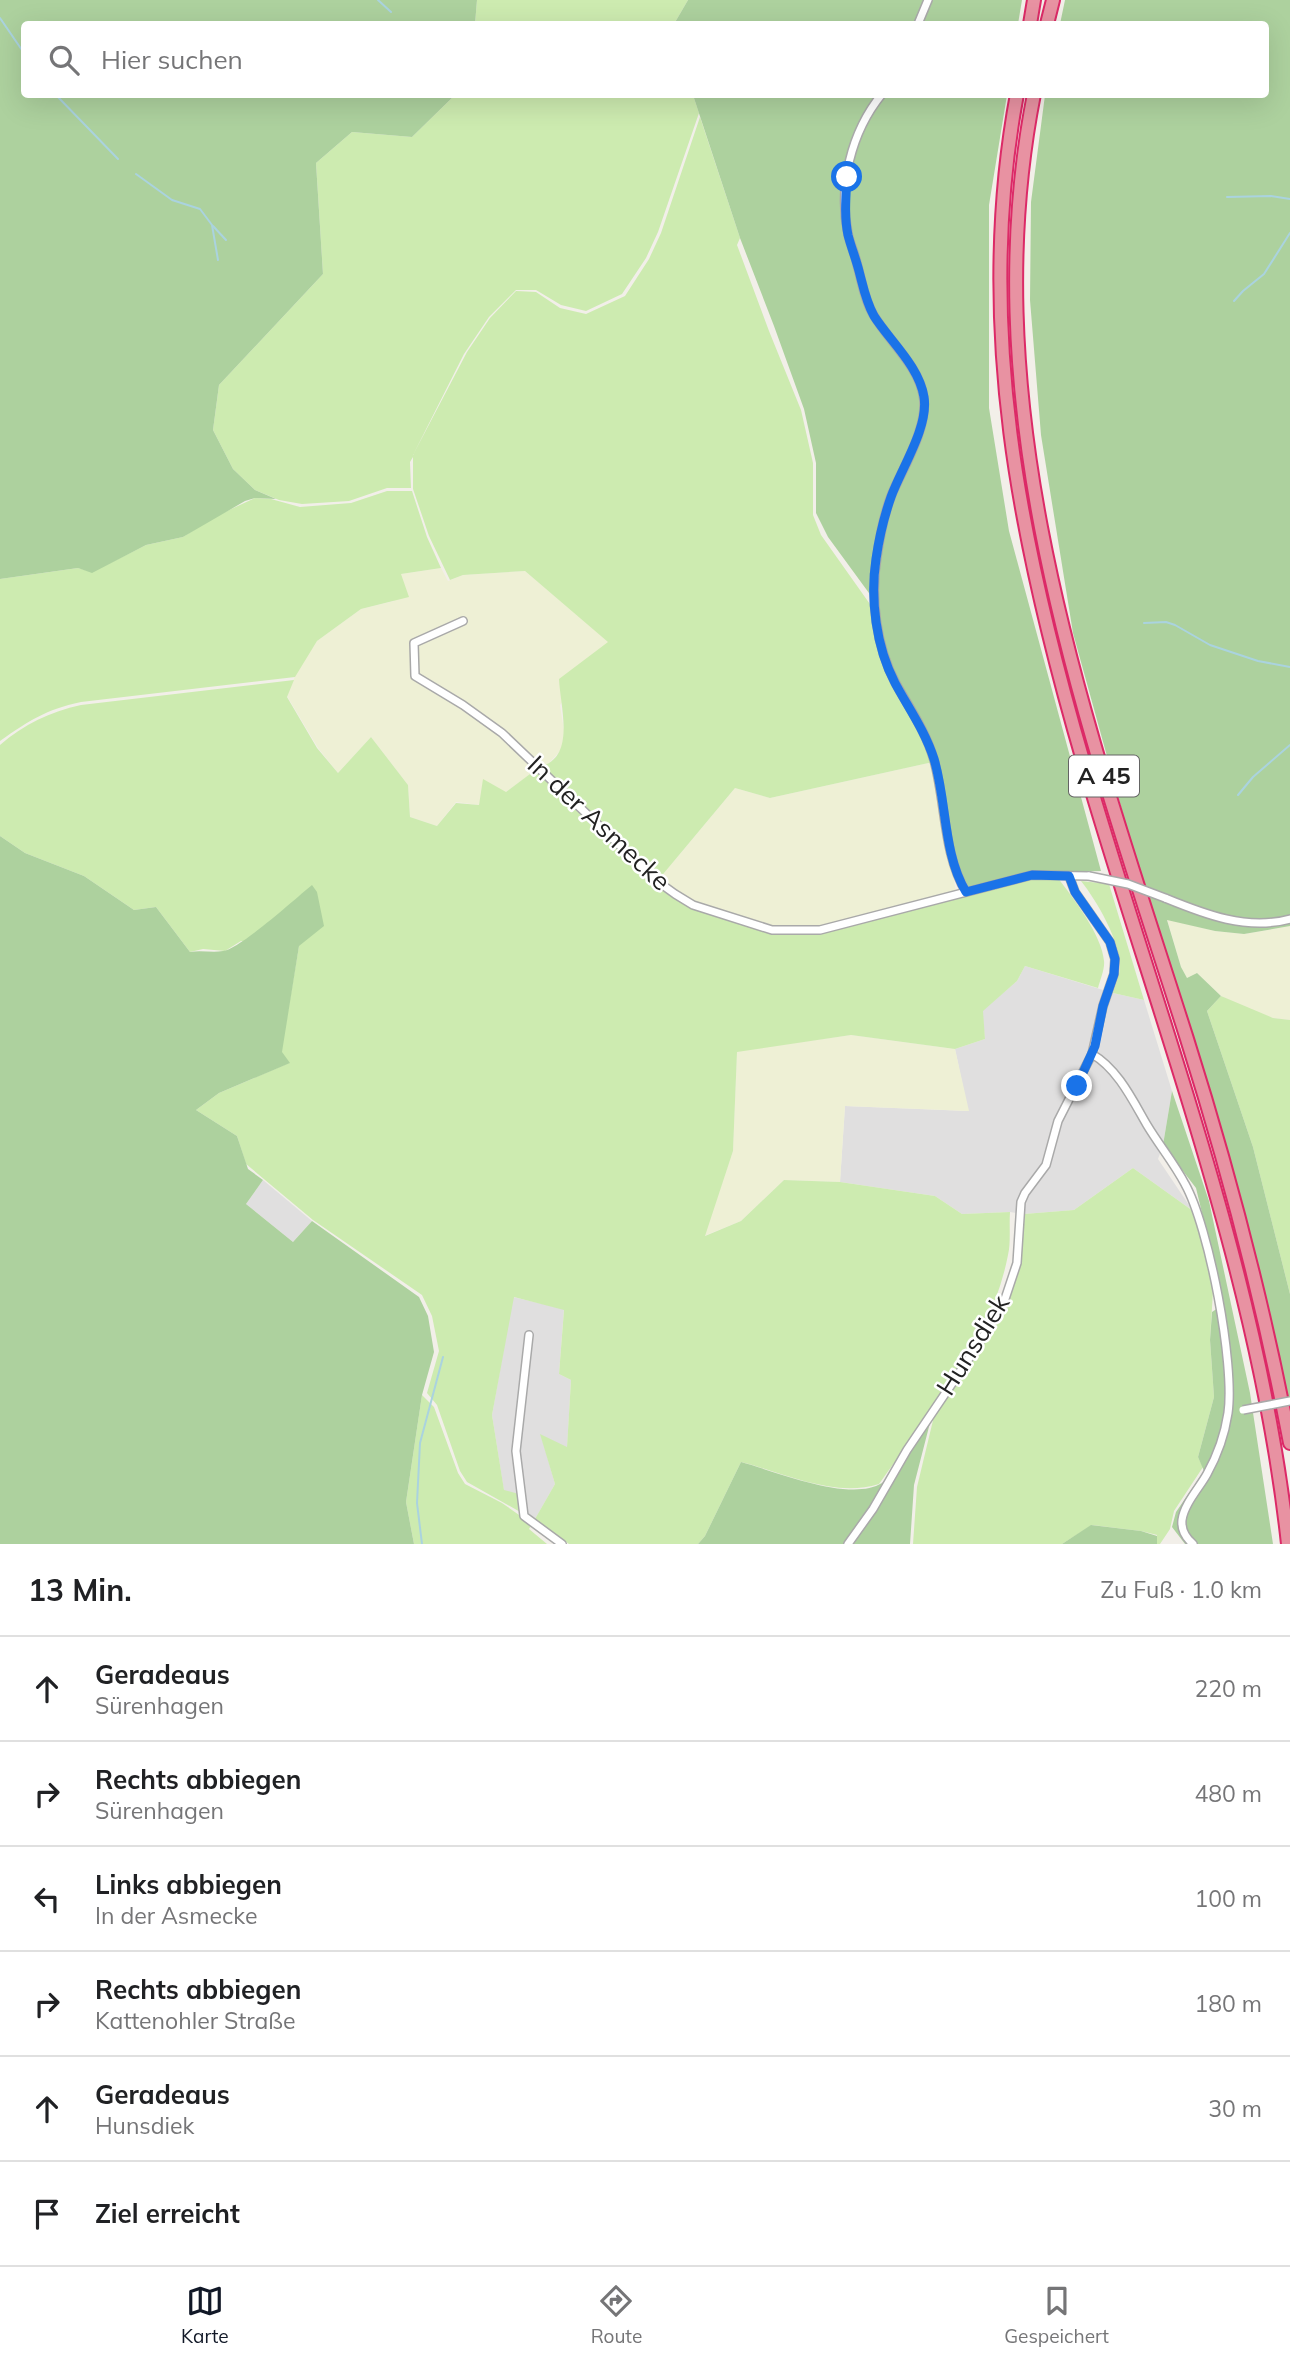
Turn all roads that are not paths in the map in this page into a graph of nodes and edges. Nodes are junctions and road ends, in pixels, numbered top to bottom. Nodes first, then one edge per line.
1 (928, 0) edge
2 (1034, 0) edge
3 (1053, 0) edge
4 (919, 21) edge
5 (1030, 21) edge
6 (1048, 21) edge
7 (880, 98) edge
8 (1016, 98) edge
9 (1033, 98) edge
10 (463, 621) dead end
11 (1069, 876) junction
12 (966, 892) junction
13 (1290, 919) edge
14 (1092, 1054) junction
15 (529, 1335) dead end
16 (1290, 1401) edge
17 (1228, 1412) junction
18 (1290, 1443) edge
19 (562, 1544) edge
20 (848, 1544) edge
21 (1193, 1544) edge
22 (1285, 1544) edge

1 - 4 street
2 - 5 highway
3 - 6 highway
7 - 12 street
8 - 22 highway, A 45
9 - 18 highway, A 45
10 - 12 street, In der Asmecke
11 - 12 street, In der Asmecke
11 - 13 street, In der Asmecke, bridge
11 - 14 street, Hunsdiek
14 - 17 street
14 - 20 street, Hunsdiek
15 - 19 street
16 - 17 street, bridge
17 - 21 street

